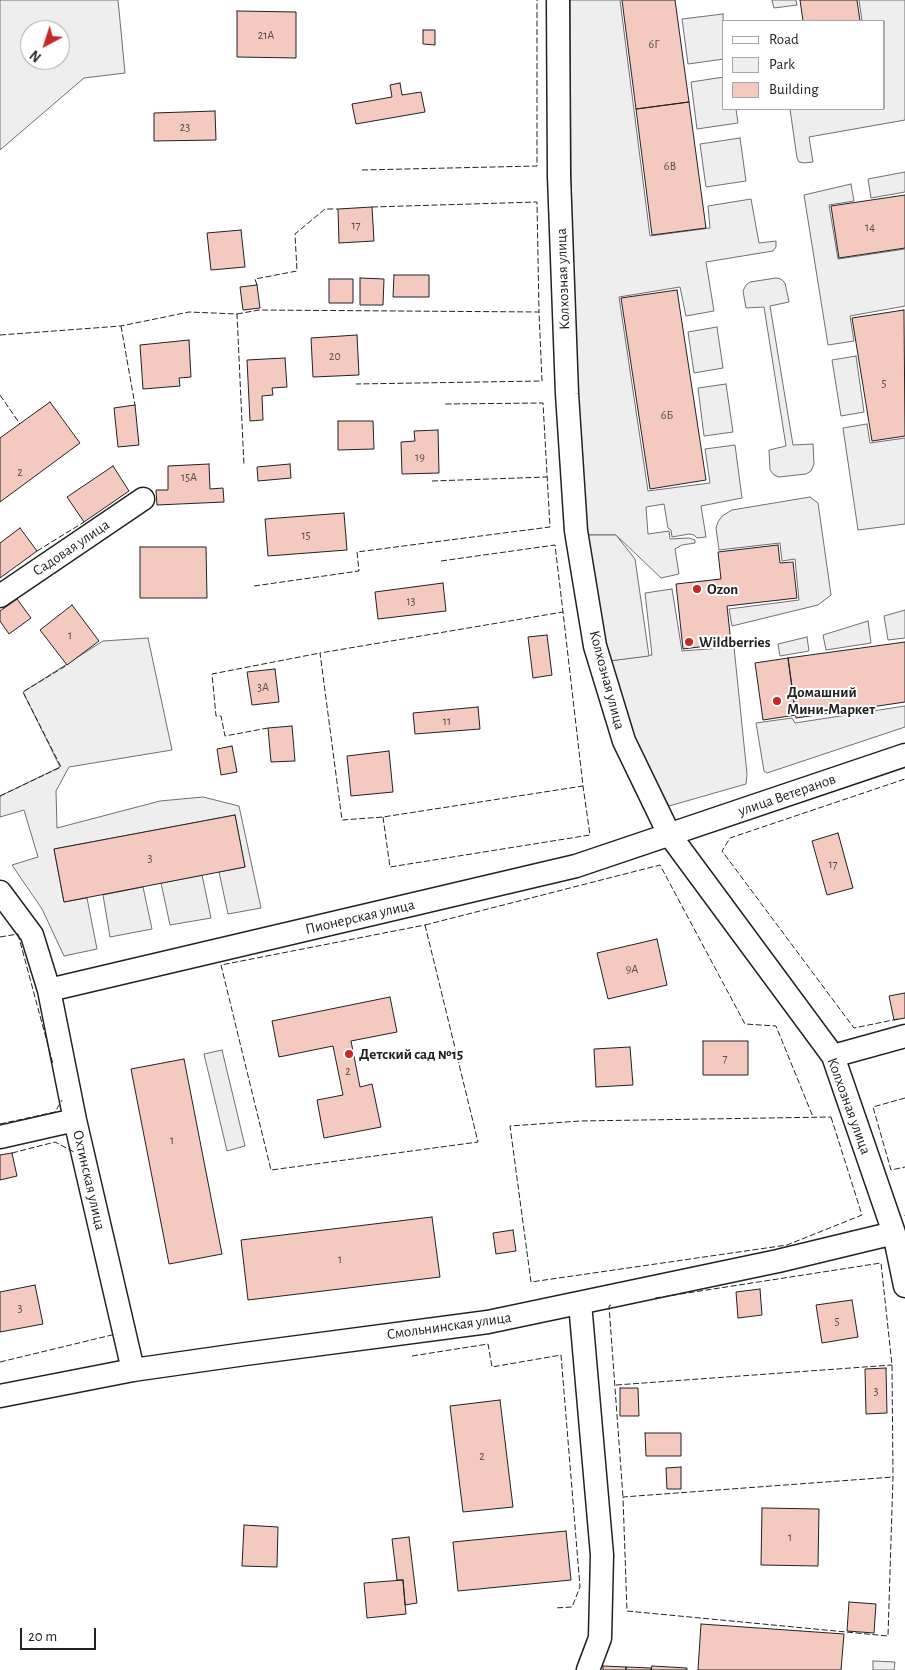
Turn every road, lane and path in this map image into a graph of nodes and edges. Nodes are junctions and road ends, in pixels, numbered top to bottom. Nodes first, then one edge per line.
1 (558, 0) edge
2 (143, 499) dead end
3 (0, 596) edge
4 (905, 754) edge
5 (669, 834) junction
6 (0, 892) edge
7 (49, 990) junction
8 (905, 1036) edge
9 (833, 1056) junction
10 (75, 1120) junction
11 (0, 1137) edge
12 (894, 1233) junction
13 (905, 1286) edge
14 (580, 1303) junction
15 (133, 1370) junction
16 (0, 1396) edge
17 (588, 1670) edge

1 - 5 street, Колхозная улица
2 - 3 street, Садовая улица
4 - 5 street, улица Ветеранов
5 - 7 street, Пионерская улица
5 - 9 street, Колхозная улица
6 - 7 street, Охтинская улица
7 - 10 street, Охтинская улица
8 - 9 street
9 - 12 street, Колхозная улица
10 - 11 street
10 - 15 street, Охтинская улица
12 - 13 street, Колхозная улица
12 - 14 street, Смольнинская улица
14 - 15 street, Смольнинская улица
14 - 17 street
15 - 16 street, Смольнинская улица

